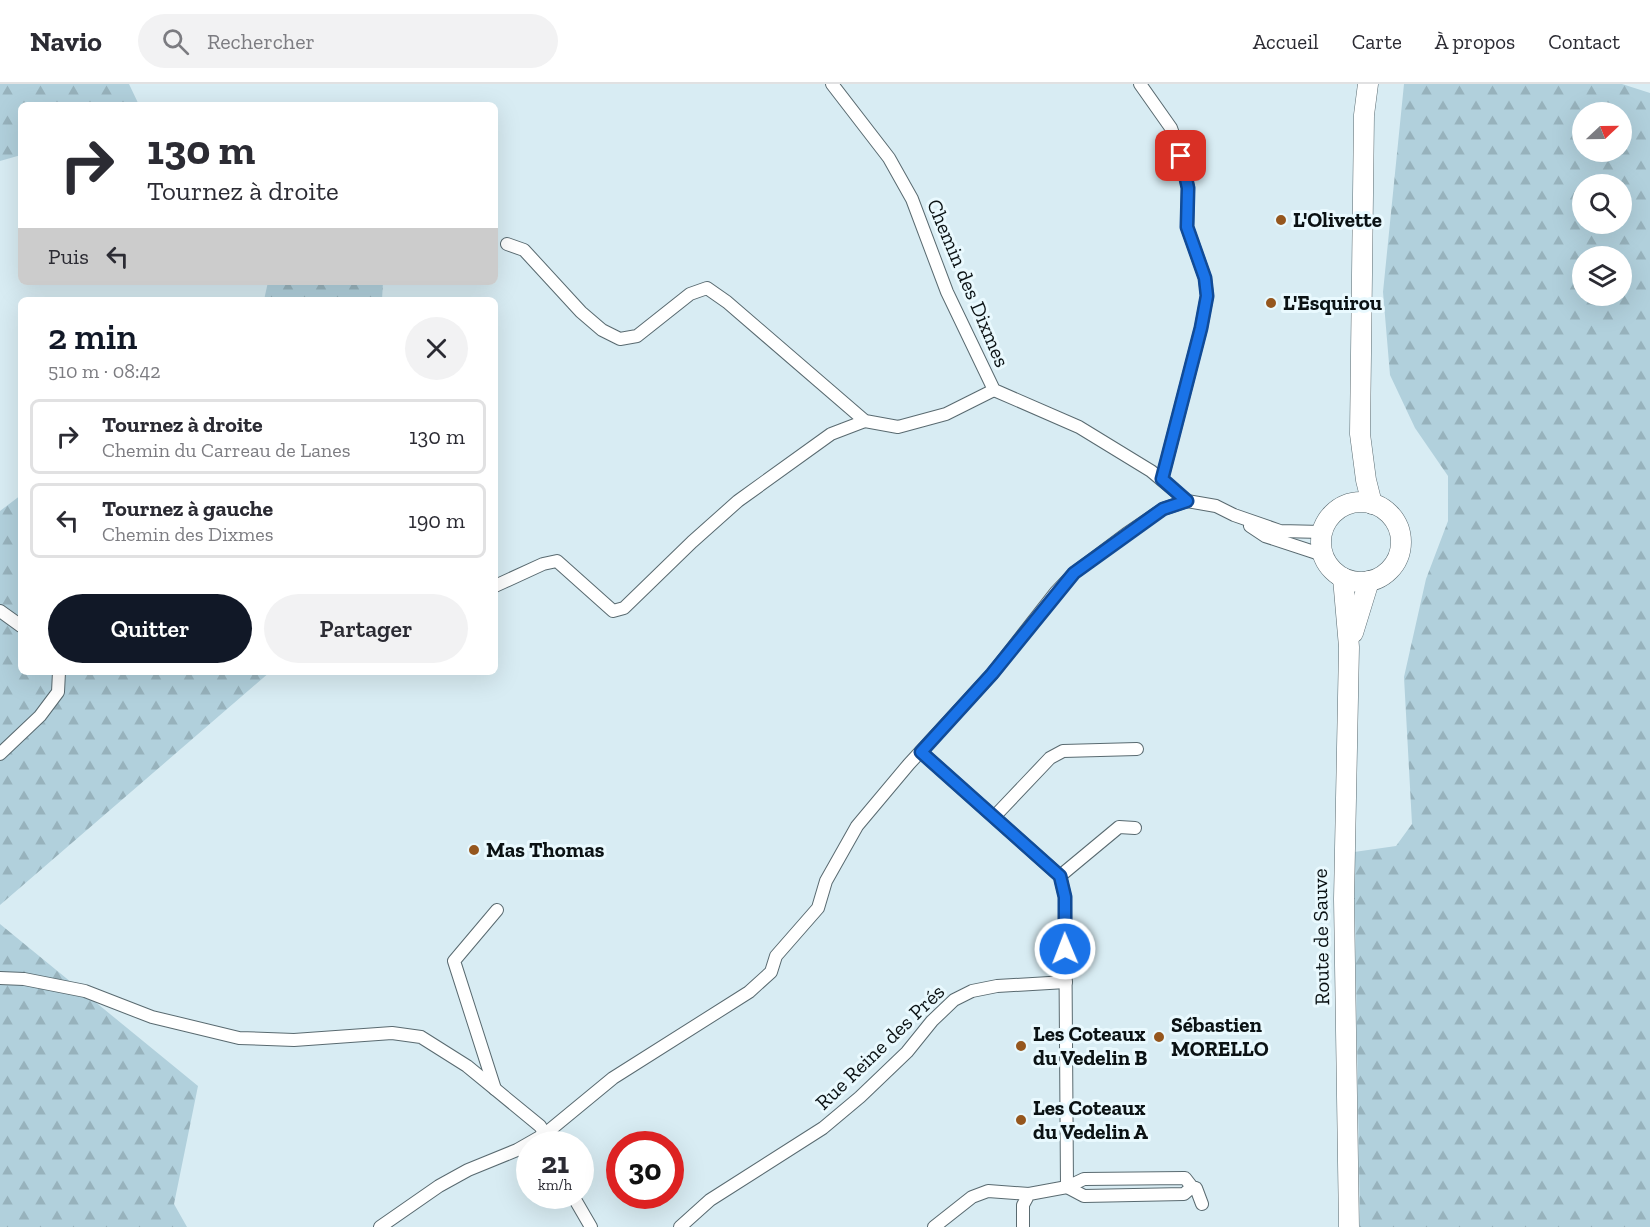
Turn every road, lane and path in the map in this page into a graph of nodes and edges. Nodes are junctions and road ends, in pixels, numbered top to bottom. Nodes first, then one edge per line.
1 (832, 84) edge
2 (1140, 84) edge
3 (1368, 84) edge
4 (507, 244) dead end
5 (993, 390) junction
6 (865, 421) junction
7 (1360, 434) junction
8 (1162, 479) junction
9 (1187, 501) junction
10 (1372, 504) junction
11 (1340, 508) junction
12 (1234, 515) junction
13 (1322, 532) junction
14 (1323, 555) junction
15 (1343, 578) junction
16 (1369, 581) junction
17 (498, 585) edge
18 (0, 611) edge
19 (18, 624) edge
20 (1348, 647) junction
21 (59, 675) edge
22 (1137, 749) dead end
23 (921, 752) junction
24 (0, 754) edge
25 (994, 817) junction
26 (1135, 828) dead end
27 (1060, 876) junction
28 (497, 910) dead end
29 (0, 978) edge
30 (1066, 982) junction
31 (495, 1090) junction
32 (541, 1131) edge
33 (552, 1131) edge
34 (516, 1150) edge
35 (1067, 1187) junction
36 (1029, 1194) junction
37 (1202, 1204) dead end
38 (581, 1209) edge
39 (380, 1227) edge
40 (591, 1227) edge
41 (680, 1227) edge
42 (934, 1227) edge
43 (1023, 1227) edge
44 (1349, 1227) edge

1 - 5 street, Chemin des Dixmes
2 - 8 street
3 - 7 main road
4 - 6 street
5 - 6 street
5 - 8 street, Chemin des Dixmes
6 - 17 street
7 - 10 main road
7 - 11 main road
8 - 9 street, Chemin des Dixmes
9 - 12 street
9 - 23 street
10 - 11 main road
10 - 16 main road
11 - 13 main road
12 - 13 street
12 - 14 street
13 - 14 main road
14 - 15 main road
15 - 16 main road
15 - 20 main road, Route de Sauve
16 - 20 main road, Route de Sauve
18 - 19 street
20 - 44 main road, Route de Sauve
21 - 24 street
22 - 25 street
23 - 25 street
23 - 33 street
25 - 27 street
26 - 27 street
27 - 30 street
28 - 31 street
29 - 31 street
30 - 35 street
30 - 41 street, Rue Reine des Prés
31 - 32 street
34 - 39 street
35 - 36 street
35 - 37 street
36 - 42 street
36 - 43 street
38 - 40 street

